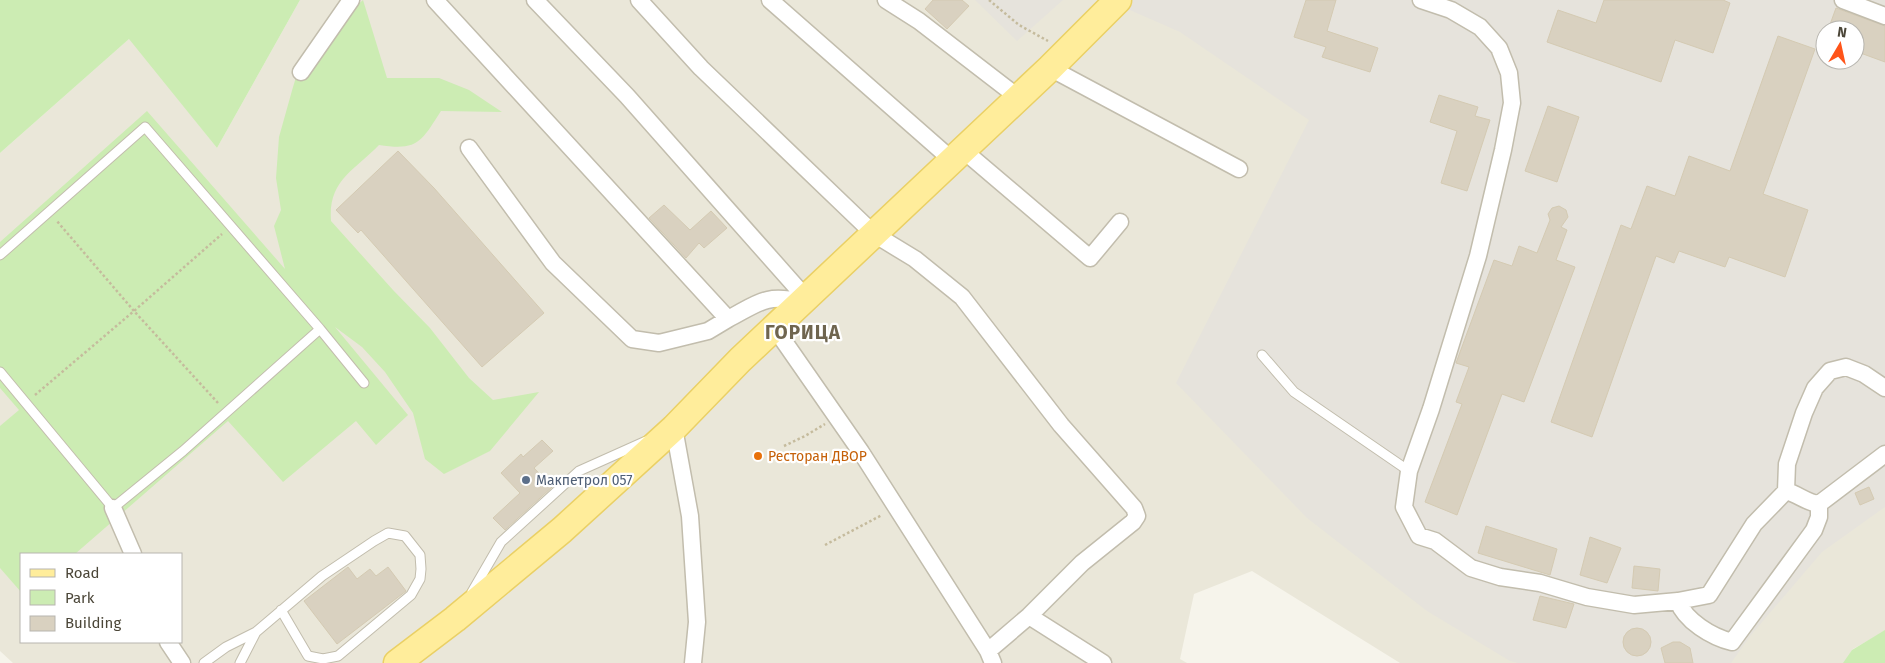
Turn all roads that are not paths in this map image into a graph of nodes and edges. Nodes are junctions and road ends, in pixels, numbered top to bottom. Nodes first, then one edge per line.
1 (351, 0) edge
2 (435, 0) edge
3 (535, 0) edge
4 (639, 0) edge
5 (770, 0) edge
6 (886, 0) edge
7 (1118, 0) edge
8 (1421, 0) edge
9 (1843, 0) edge
10 (1885, 16) edge
11 (1058, 60) junction
12 (301, 72) dead end
13 (1018, 98) junction
14 (469, 148) dead end
15 (958, 155) junction
16 (1239, 169) dead end
17 (1120, 222) dead end
18 (874, 234) junction
19 (0, 255) edge
20 (803, 300) junction
21 (728, 319) junction
22 (774, 327) junction
23 (320, 329) junction
24 (1262, 355) dead end
25 (0, 372) edge
26 (364, 383) dead end
27 (1885, 388) edge
28 (674, 428) junction
29 (1885, 454) edge
30 (1409, 471) junction
31 (1786, 491) junction
32 (1819, 504) junction
33 (113, 508) junction
34 (132, 553) edge
35 (1678, 601) junction
36 (281, 610) junction
37 (1029, 616) junction
38 (256, 632) junction
39 (169, 643) edge
40 (990, 657) edge
41 (182, 663) edge
42 (204, 663) edge
43 (240, 663) edge
44 (397, 663) edge
45 (693, 663) edge
46 (1103, 663) edge

1 - 12 street
2 - 21 street
3 - 20 street
4 - 18 street
5 - 15 street
6 - 13 street
7 - 11 main road
8 - 30 street
9 - 10 street
11 - 13 main road
11 - 16 street
13 - 15 main road
14 - 21 street
15 - 17 street
15 - 18 main road
18 - 20 main road
18 - 37 street
19 - 23 lane
20 - 21 street
20 - 22 main road
22 - 28 main road
22 - 40 street
23 - 26 lane
23 - 33 lane
24 - 30 lane
25 - 33 lane
27 - 31 street
28 - 44 main road
28 - 45 street
29 - 32 street
30 - 35 street
31 - 32 street
31 - 35 street
32 - 35 street
33 - 34 street
36 - 36 lane
36 - 38 lane
37 - 40 street
37 - 46 street
38 - 42 lane
38 - 43 lane
39 - 41 street

